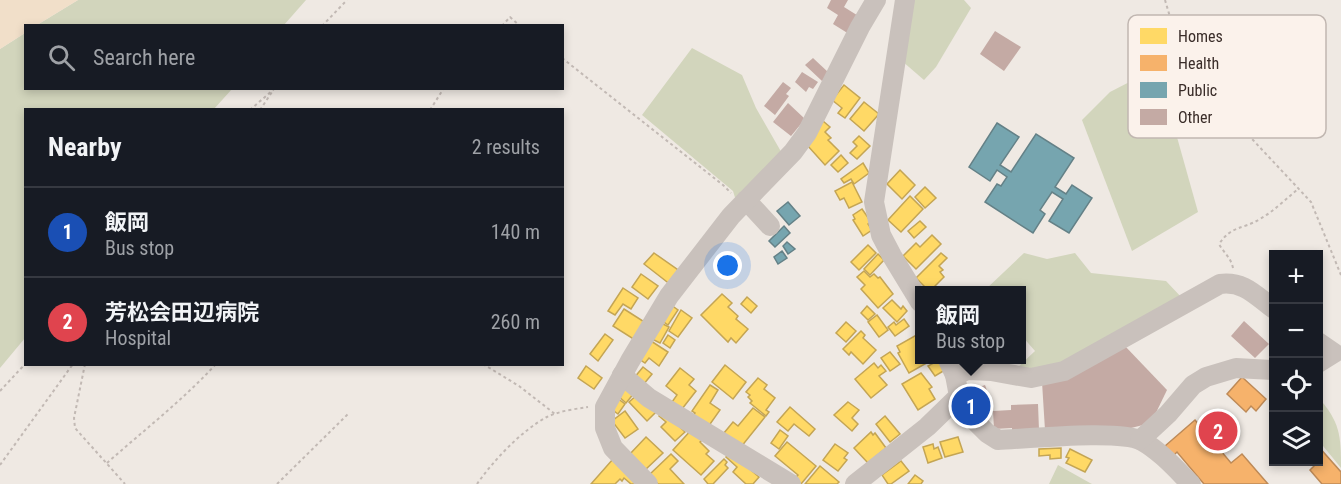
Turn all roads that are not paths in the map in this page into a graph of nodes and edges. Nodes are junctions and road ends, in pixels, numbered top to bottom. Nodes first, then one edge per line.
1 (876, 0) edge
2 (905, 0) edge
3 (746, 200) junction
4 (770, 226) dead end
5 (915, 294) edge
6 (1269, 305) edge
7 (1323, 345) edge
8 (1323, 360) edge
9 (952, 367) edge
10 (1269, 370) edge
11 (622, 375) junction
12 (958, 397) junction
13 (1140, 440) junction
14 (1185, 482) edge
15 (648, 484) edge
16 (791, 484) edge
17 (855, 484) edge

1 - 3 street
2 - 5 street
3 - 4 street
3 - 11 street
6 - 9 street
7 - 8 street
9 - 12 street
10 - 13 street
11 - 15 street
11 - 16 street
12 - 13 street
12 - 17 street
13 - 14 street

